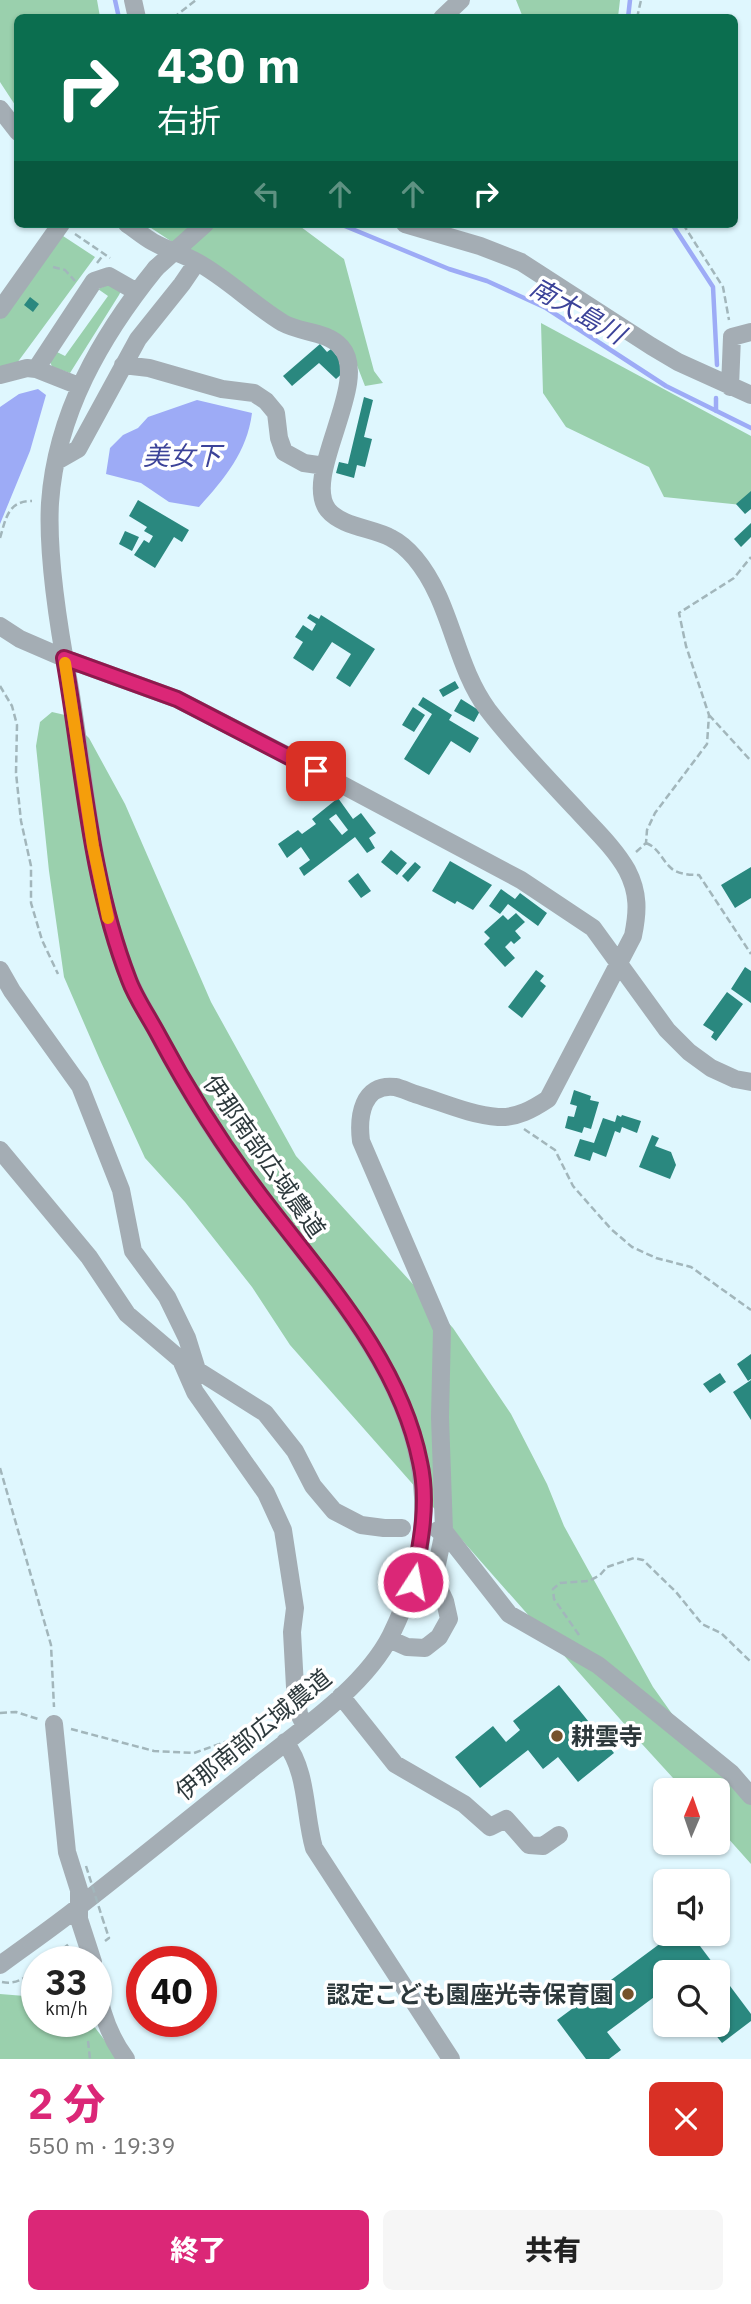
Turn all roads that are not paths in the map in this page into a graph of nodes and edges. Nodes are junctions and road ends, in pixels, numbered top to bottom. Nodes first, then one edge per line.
1 (461, 0) edge
2 (446, 14) edge
3 (0, 109) edge
4 (14, 127) edge
5 (58, 228) edge
6 (133, 228) edge
7 (201, 228) edge
8 (419, 228) edge
9 (197, 262) junction
10 (137, 292) junction
11 (0, 310) edge
12 (751, 332) edge
13 (123, 365) junction
14 (36, 369) junction
15 (0, 375) edge
16 (79, 386) junction
17 (730, 387) junction
18 (751, 395) edge
19 (57, 461) junction
20 (325, 467) junction
21 (0, 626) edge
22 (64, 658) junction
23 (619, 962) junction
24 (0, 970) edge
25 (751, 1082) edge
26 (0, 1150) edge
27 (181, 1360) junction
28 (197, 1370) junction
29 (402, 1528) dead end
30 (440, 1531) junction
31 (388, 1639) junction
32 (341, 1696) junction
33 (54, 1724) road end
34 (304, 1726) junction
35 (285, 1742) junction
36 (730, 1773) junction
37 (751, 1776) edge
38 (751, 1796) edge
39 (559, 1835) dead end
40 (78, 1908) junction
41 (88, 1946) edge
42 (0, 1965) edge
43 (111, 2037) edge
44 (126, 2059) edge
45 (451, 2059) edge

1 - 2 street
3 - 4 street
5 - 11 street
6 - 9 street
7 - 10 street, 伊那南部広域農道, bridge
8 - 17 street
9 - 13 street
9 - 20 street
10 - 14 street
10 - 16 street, 伊那南部広域農道
12 - 17 street
13 - 19 street
13 - 20 street
14 - 15 street
14 - 16 street
16 - 19 street, 伊那南部広域農道
17 - 18 street
19 - 22 street, 伊那南部広域農道
20 - 23 street
21 - 22 street
22 - 23 street
22 - 31 street, 伊那南部広域農道
23 - 25 street
23 - 30 street
24 - 28 street
26 - 27 street
27 - 28 street
27 - 34 street
28 - 29 street
30 - 31 street
30 - 36 street
31 - 32 street, 伊那南部広域農道
32 - 34 street, 伊那南部広域農道
32 - 39 street
33 - 40 street
34 - 35 street, 伊那南部広域農道
35 - 40 street, 伊那南部広域農道
35 - 45 street
36 - 37 street
36 - 38 street
40 - 41 street
40 - 42 street, 伊那南部広域農道
43 - 44 street

